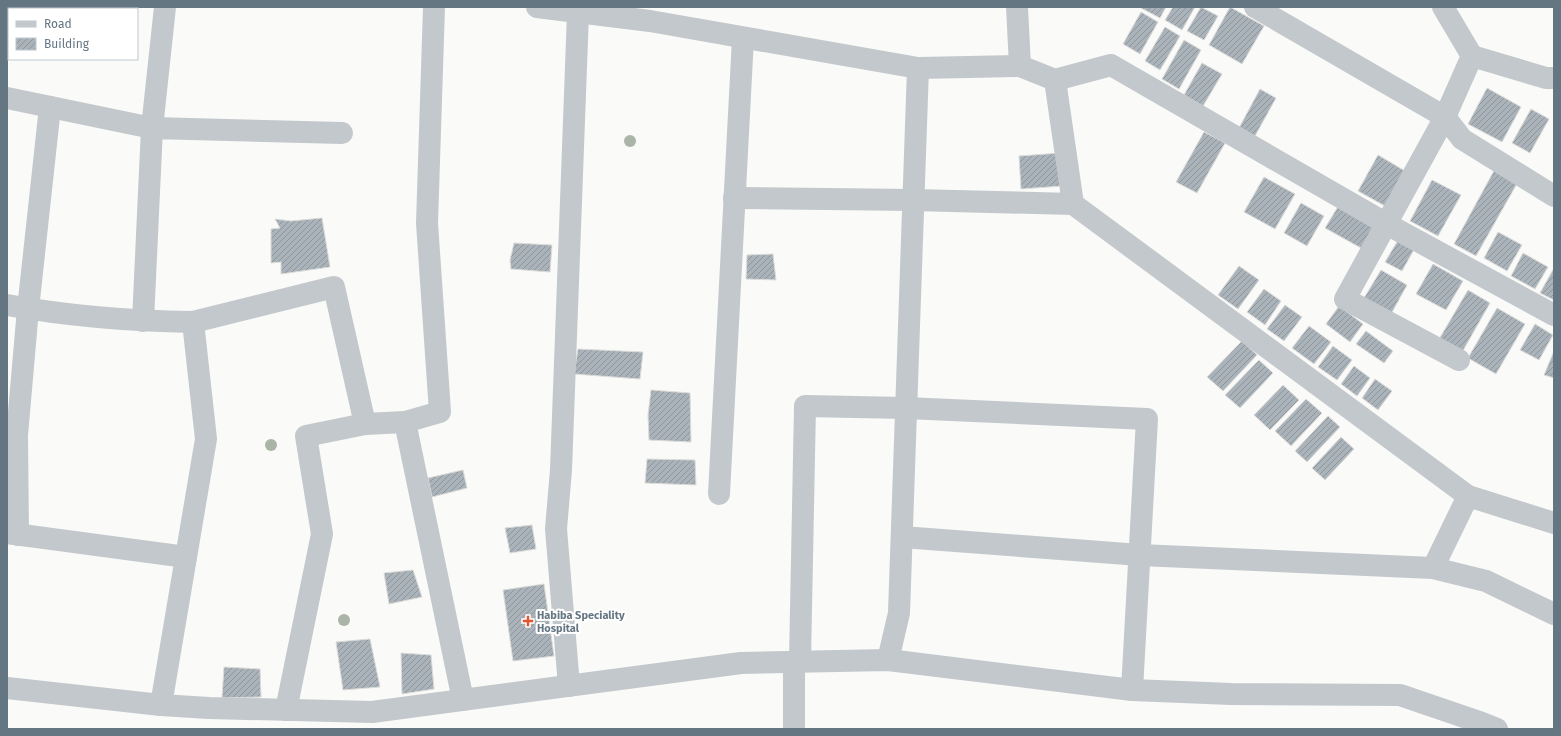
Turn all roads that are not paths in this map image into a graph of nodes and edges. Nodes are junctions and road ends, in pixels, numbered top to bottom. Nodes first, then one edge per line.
1 (165, 7) edge
2 (434, 7) edge
3 (538, 7) edge
4 (1017, 7) edge
5 (1255, 7) edge
6 (1443, 7) edge
7 (578, 13) junction
8 (651, 14) edge
9 (743, 38) junction
10 (1472, 56) junction
11 (1020, 66) junction
12 (918, 68) junction
13 (1554, 78) edge
14 (1055, 80) junction
15 (7, 98) edge
16 (50, 107) junction
17 (1445, 116) junction
18 (152, 128) junction
19 (342, 133) dead end
20 (1554, 196) edge
21 (734, 198) junction
22 (913, 200) junction
23 (1073, 204) junction
24 (1386, 224) junction
25 (17, 307) edge
26 (1554, 315) edge
27 (143, 322) junction
28 (193, 322) junction
29 (1459, 360) dead end
30 (906, 408) junction
31 (406, 422) junction
32 (365, 424) junction
33 (719, 494) dead end
34 (1468, 496) junction
35 (1554, 523) edge
36 (13, 534) edge
37 (902, 537) junction
38 (1140, 555) junction
39 (186, 557) junction
40 (1433, 568) junction
41 (1554, 614) edge
42 (888, 660) junction
43 (797, 661) junction
44 (569, 686) junction
45 (7, 688) edge
46 (1132, 690) junction
47 (463, 700) junction
48 (161, 705) junction
49 (286, 710) junction
50 (794, 729) edge
51 (1497, 729) edge

1 - 18 street
2 - 31 street
3 - 7 street
4 - 11 street
5 - 17 street
6 - 10 street
7 - 8 street
7 - 44 street
8 - 9 street
9 - 12 street
9 - 21 street
10 - 13 street
10 - 17 street
11 - 12 street
11 - 14 street
12 - 22 street
14 - 23 street
14 - 24 street
15 - 16 street
16 - 18 street
16 - 25 street
17 - 20 street
17 - 24 street
18 - 19 street
18 - 27 street
21 - 22 street
21 - 33 street
22 - 23 street
22 - 30 street
23 - 34 street
24 - 26 street
24 - 29 street
25 - 27 street
25 - 36 street
27 - 28 street
28 - 32 street
28 - 39 street
30 - 37 street
30 - 38 street
30 - 43 street
31 - 32 street
31 - 47 street
32 - 49 street
34 - 35 street
34 - 40 street
36 - 39 street
37 - 38 street
37 - 42 street
38 - 40 street
38 - 46 street
39 - 48 street
40 - 41 street
42 - 43 street
42 - 46 street
43 - 44 street
43 - 50 street
44 - 47 street
45 - 48 street
46 - 51 street
47 - 49 street
48 - 49 street

